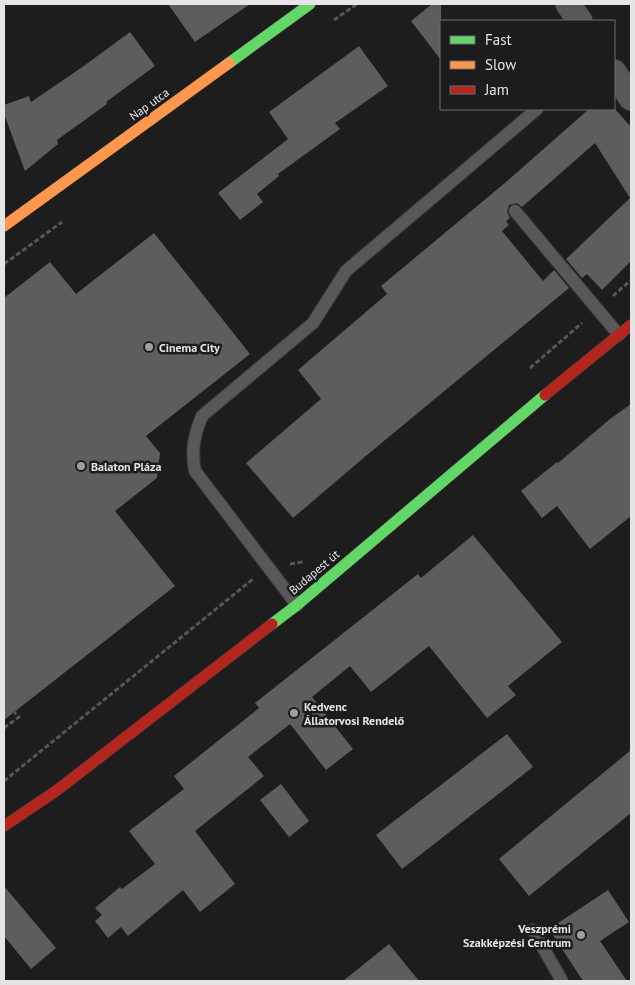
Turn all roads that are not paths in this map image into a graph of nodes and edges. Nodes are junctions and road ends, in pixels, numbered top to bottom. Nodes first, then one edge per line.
1 (310, 4) edge
2 (568, 4) edge
3 (579, 20) edge
4 (615, 74) edge
5 (631, 98) edge
6 (536, 110) edge
7 (515, 211) dead end
8 (5, 221) edge
9 (631, 325) edge
10 (619, 335) junction
11 (297, 604) junction
12 (4, 826) edge
13 (533, 930) dead end
14 (562, 981) edge

1 - 8 main road, Nap utca
2 - 3 street
4 - 5 street
6 - 11 lane
7 - 10 lane
9 - 10 main road, Budapest út
10 - 11 main road, Budapest út
11 - 12 main road, Budapest út
13 - 14 lane

